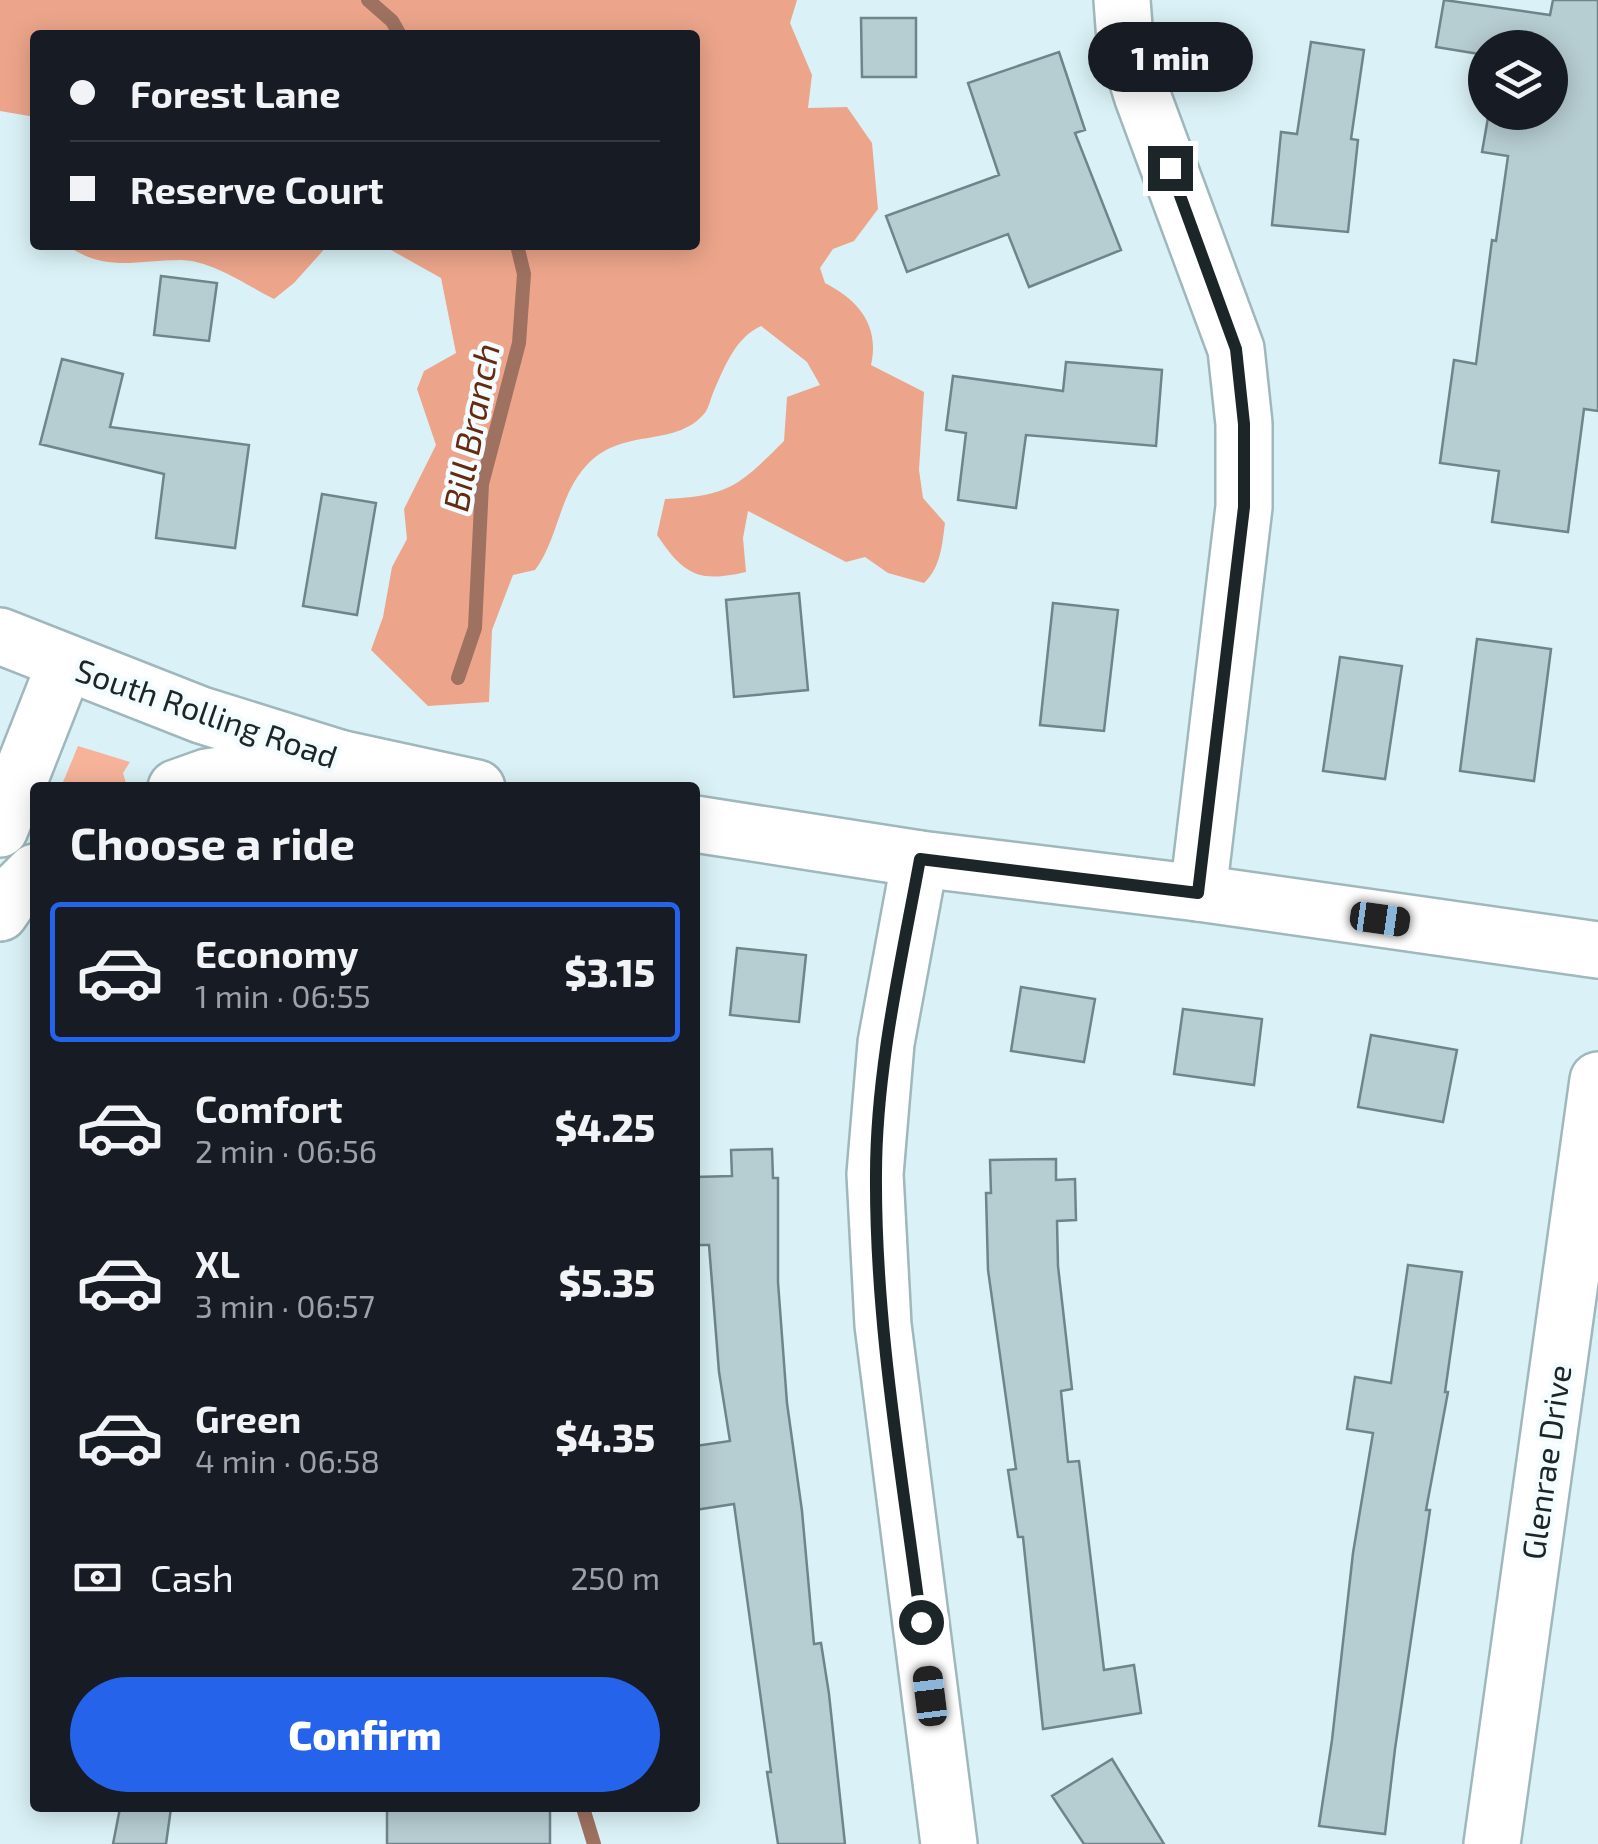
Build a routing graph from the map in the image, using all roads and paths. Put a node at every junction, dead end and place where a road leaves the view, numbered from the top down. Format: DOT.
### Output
graph roads {
  1 [pos="1122,0"];
  2 [pos="0,636"];
  3 [pos="65,664"];
  4 [pos="339,758"];
  5 [pos="193,782"];
  6 [pos="449,782"];
  7 [pos="700,825"];
  8 [pos="0,829"];
  9 [pos="920,859"];
  10 [pos="30,878"];
  11 [pos="1198,893"];
  12 [pos="0,913"];
  13 [pos="1598,950"];
  14 [pos="1598,1080"];
  15 [pos="949,1844"];
  16 [pos="1492,1844"];
  1 -- 11 [label="street"];
  2 -- 3 [label="street, South Rolling Road"];
  3 -- 4 [label="street, South Rolling Road"];
  3 -- 8 [label="street"];
  4 -- 5 [label="street"];
  4 -- 6 [label="street, South Rolling Road"];
  7 -- 9 [label="street"];
  9 -- 11 [label="street"];
  9 -- 15 [label="street"];
  10 -- 12 [label="street"];
  11 -- 13 [label="street"];
  14 -- 16 [label="street, Glenrae Drive"];
}
